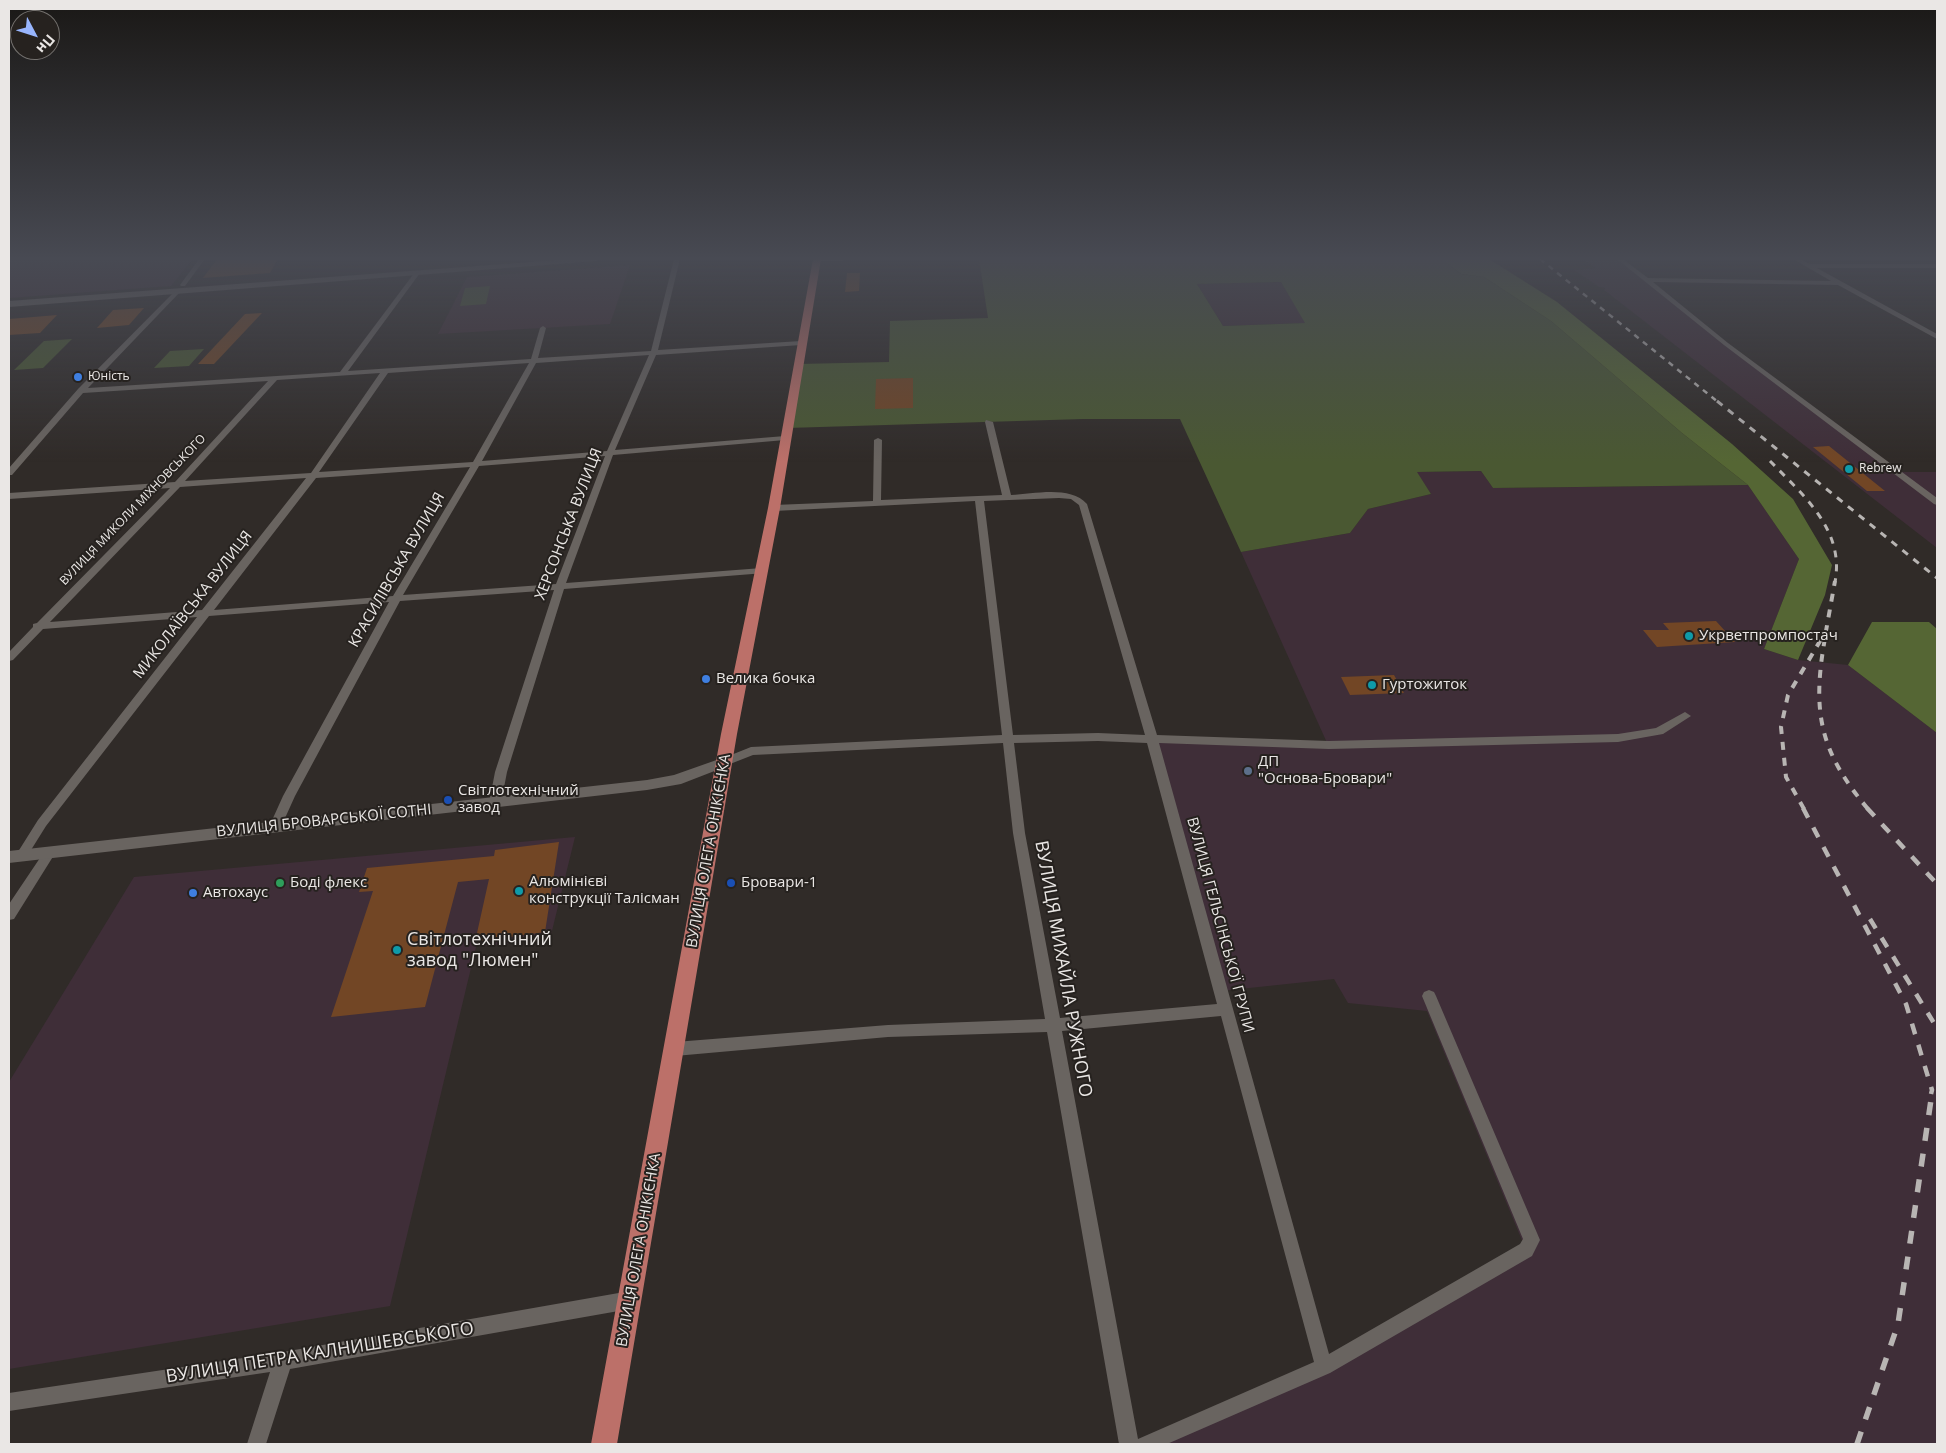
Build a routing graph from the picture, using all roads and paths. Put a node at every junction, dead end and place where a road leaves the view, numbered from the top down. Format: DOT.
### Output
graph roads {
  1 [pos="143,327"];
  2 [pos="377,327"];
  3 [pos="660,327"];
  4 [pos="804,327"];
  5 [pos="1705,327"];
  6 [pos="1917,327"];
  7 [pos="543,328"];
  8 [pos="1937,329"];
  9 [pos="1923,330"];
  10 [pos="1937,337"];
  11 [pos="801,343"];
  12 [pos="654,352"];
  13 [pos="534,360"];
  14 [pos="386,370"];
  15 [pos="343,373"];
  16 [pos="275,378"];
  17 [pos="81,391"];
  18 [pos="989,422"];
  19 [pos="785,438"];
  20 [pos="878,440"];
  21 [pos="610,453"];
  22 [pos="476,464"];
  23 [pos="9,473"];
  24 [pos="314,474"];
  25 [pos="178,484"];
  26 [pos="9,496"];
  27 [pos="1007,497"];
  28 [pos="980,498"];
  29 [pos="876,502"];
  30 [pos="1937,502"];
  31 [pos="774,508"];
  32 [pos="762,571"];
  33 [pos="560,585"];
  34 [pos="396,599"];
  35 [pos="207,613"];
  36 [pos="37,626"];
  37 [pos="9,658"];
  38 [pos="1684,716"];
  39 [pos="1009,738"];
  40 [pos="1152,740"];
  41 [pos="725,762"];
  42 [pos="495,803"];
  43 [pos="275,827"];
  44 [pos="50,852"];
  45 [pos="15,856"];
  46 [pos="9,915"];
  47 [pos="1429,996"];
  48 [pos="1226,1009"];
  49 [pos="1055,1025"];
  50 [pos="675,1049"];
  51 [pos="630,1300"];
  52 [pos="283,1361"];
  53 [pos="1324,1367"];
  54 [pos="9,1402"];
  55 [pos="257,1444"];
  56 [pos="604,1444"];
  57 [pos="1129,1444"];
  58 [pos="1145,1444"];
  1 -- 17 [label="street"];
  2 -- 15 [label="street"];
  3 -- 12 [label="street, ХЕРСОНСЬКА ВУЛИЦЯ"];
  4 -- 11 [label="main road, ВУЛИЦЯ ОЛЕГА ОНІКІЄНКА"];
  5 -- 30 [label="street"];
  6 -- 9 [label="street"];
  7 -- 13 [label="street, КРАСИЛІВСЬКА ВУЛИЦЯ"];
  8 -- 9 [label="street"];
  9 -- 10 [label="street"];
  11 -- 12 [label="street"];
  11 -- 19 [label="main road, ВУЛИЦЯ ОЛЕГА ОНІКІЄНКА"];
  12 -- 13 [label="street"];
  12 -- 21 [label="street, ХЕРСОНСЬКА ВУЛИЦЯ"];
  13 -- 14 [label="street"];
  13 -- 22 [label="street, КРАСИЛІВСЬКА ВУЛИЦЯ"];
  14 -- 15 [label="street"];
  14 -- 24 [label="street, МИКОЛАЇВСЬКА ВУЛИЦЯ"];
  15 -- 16 [label="street"];
  16 -- 17 [label="street"];
  16 -- 25 [label="street, ВУЛИЦЯ МИКОЛИ МІХНОВСЬКОГО"];
  17 -- 23 [label="street"];
  18 -- 27 [label="street"];
  19 -- 21 [label="street"];
  19 -- 31 [label="main road, ВУЛИЦЯ ОЛЕГА ОНІКІЄНКА"];
  20 -- 29 [label="street"];
  21 -- 22 [label="street"];
  21 -- 33 [label="street, ХЕРСОНСЬКА ВУЛИЦЯ"];
  22 -- 24 [label="street"];
  22 -- 34 [label="street, КРАСИЛІВСЬКА ВУЛИЦЯ"];
  24 -- 25 [label="street"];
  24 -- 35 [label="street, МИКОЛАЇВСЬКА ВУЛИЦЯ"];
  25 -- 26 [label="street"];
  25 -- 36 [label="street, ВУЛИЦЯ МИКОЛИ МІХНОВСЬКОГО"];
  27 -- 28 [label="street"];
  27 -- 40 [label="street, ВУЛИЦЯ ГЕЛЬСІНСЬКОЇ ГРУПИ"];
  28 -- 29 [label="street"];
  28 -- 39 [label="street, ВУЛИЦЯ МИХАЙЛА РУЖНОГО"];
  29 -- 31 [label="street"];
  31 -- 32 [label="main road, ВУЛИЦЯ ОЛЕГА ОНІКІЄНКА"];
  32 -- 33 [label="street"];
  32 -- 41 [label="main road, ВУЛИЦЯ ОЛЕГА ОНІКІЄНКА"];
  33 -- 34 [label="street"];
  33 -- 42 [label="street, ХЕРСОНСЬКА ВУЛИЦЯ"];
  34 -- 35 [label="street"];
  34 -- 43 [label="street, КРАСИЛІВСЬКА ВУЛИЦЯ"];
  35 -- 36 [label="street"];
  35 -- 45 [label="street, МИКОЛАЇВСЬКА ВУЛИЦЯ"];
  36 -- 37 [label="street, ВУЛИЦЯ МИКОЛИ МІХНОВСЬКОГО"];
  38 -- 40 [label="street"];
  39 -- 40 [label="street"];
  39 -- 41 [label="street"];
  39 -- 49 [label="street, ВУЛИЦЯ МИХАЙЛА РУЖНОГО"];
  40 -- 48 [label="street, ВУЛИЦЯ ГЕЛЬСІНСЬКОЇ ГРУПИ"];
  41 -- 42 [label="street, ВУЛИЦЯ БРОВАРСЬКОЇ СОТНІ"];
  41 -- 50 [label="main road, ВУЛИЦЯ ОЛЕГА ОНІКІЄНКА"];
  42 -- 43 [label="street, ВУЛИЦЯ БРОВАРСЬКОЇ СОТНІ"];
  43 -- 44 [label="street, ВУЛИЦЯ БРОВАРСЬКОЇ СОТНІ"];
  44 -- 45 [label="street, ВУЛИЦЯ БРОВАРСЬКОЇ СОТНІ"];
  44 -- 46 [label="street"];
  47 -- 53 [label="street"];
  48 -- 49 [label="street"];
  48 -- 53 [label="street, ВУЛИЦЯ ГЕЛЬСІНСЬКОЇ ГРУПИ"];
  49 -- 50 [label="street"];
  49 -- 57 [label="street, ВУЛИЦЯ МИХАЙЛА РУЖНОГО"];
  50 -- 51 [label="main road, ВУЛИЦЯ ОЛЕГА ОНІКІЄНКА"];
  51 -- 52 [label="street, ВУЛИЦЯ ПЕТРА КАЛНИШЕВСЬКОГО"];
  51 -- 56 [label="main road, ВУЛИЦЯ ОЛЕГА ОНІКІЄНКА"];
  52 -- 54 [label="street, ВУЛИЦЯ ПЕТРА КАЛНИШЕВСЬКОГО"];
  52 -- 55 [label="street"];
  53 -- 58 [label="street"];
}
